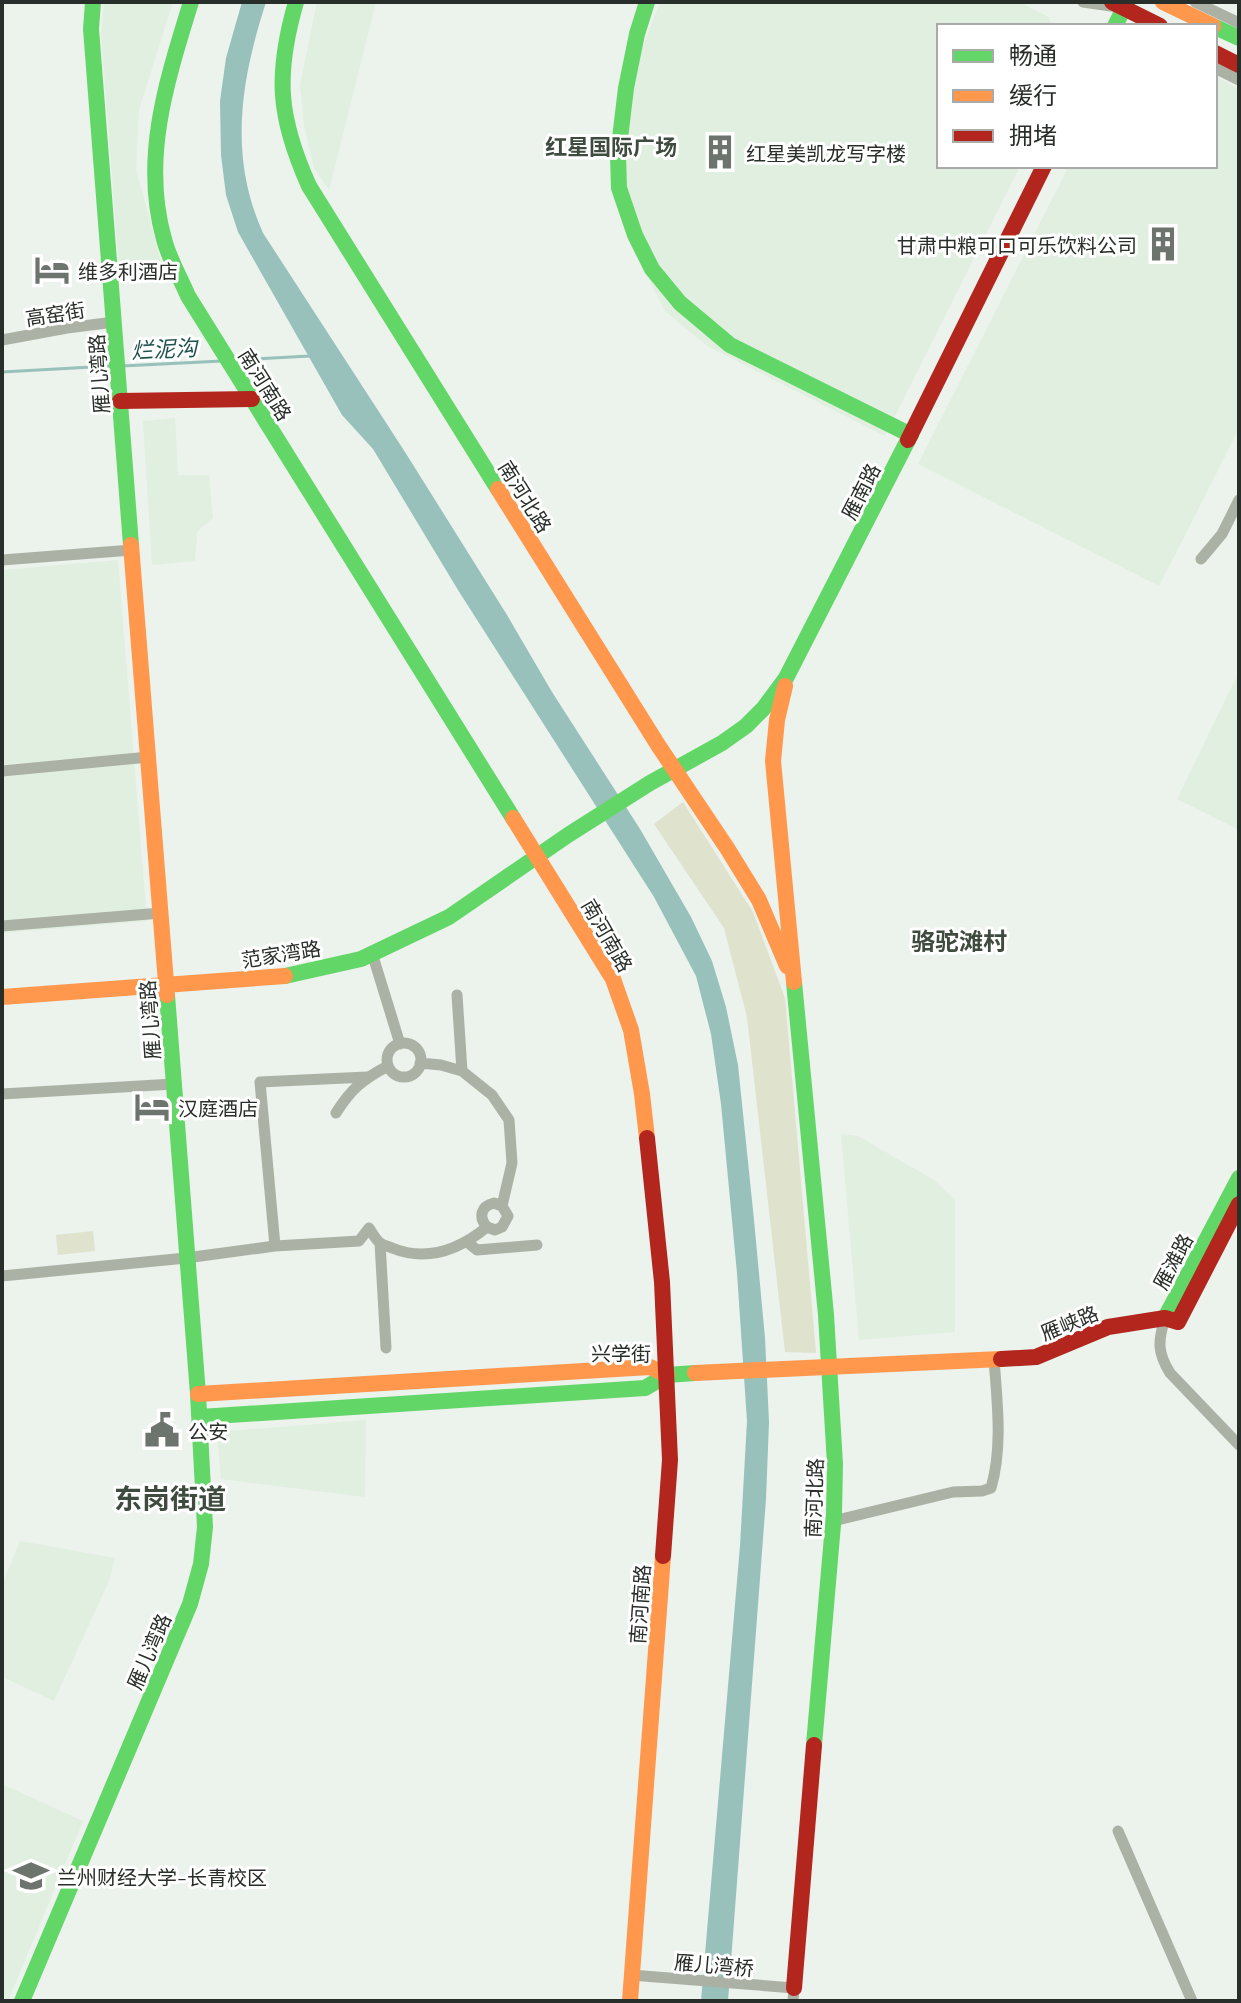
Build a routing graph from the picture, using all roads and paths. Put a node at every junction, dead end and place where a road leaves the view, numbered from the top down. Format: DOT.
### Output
graph roads {
  1 [pos="93,2"];
  2 [pos="191,2"];
  3 [pos="296,2"];
  4 [pos="647,2"];
  5 [pos="1083,2"];
  6 [pos="1163,2"];
  7 [pos="1195,2"];
  8 [pos="1121,4"];
  9 [pos="1239,23"];
  10 [pos="1116,24"];
  11 [pos="1144,24"];
  12 [pos="1156,24"];
  13 [pos="1210,24"];
  14 [pos="1217,27"];
  15 [pos="1239,38"];
  16 [pos="1217,54"];
  17 [pos="1239,65"];
  18 [pos="1217,69"];
  19 [pos="1239,80"];
  20 [pos="1043,168"];
  21 [pos="114,322"];
  22 [pos="2,340"];
  23 [pos="120,396"];
  24 [pos="250,396"];
  25 [pos="911,435"];
  26 [pos="1239,500"];
  27 [pos="132,550"];
  28 [pos="1201,559"];
  29 [pos="2,560"];
  30 [pos="791,669"];
  31 [pos="149,757"];
  32 [pos="675,769"];
  33 [pos="2,771"];
  34 [pos="568,835"];
  35 [pos="537,856"];
  36 [pos="161,913"];
  37 [pos="2,926"];
  38 [pos="372,953"];
  39 [pos="167,985"];
  40 [pos="457,995"];
  41 [pos="795,996"];
  42 [pos="2,997"];
  43 [pos="400,1044"];
  44 [pos="420,1063"];
  45 [pos="388,1066"];
  46 [pos="462,1071"];
  47 [pos="367,1077"];
  48 [pos="174,1084"];
  49 [pos="2,1094"];
  50 [pos="336,1113"];
  51 [pos="1239,1178"];
  52 [pos="1239,1204"];
  53 [pos="502,1206"];
  54 [pos="487,1227"];
  55 [pos="467,1242"];
  56 [pos="380,1243"];
  57 [pos="537,1245"];
  58 [pos="275,1246"];
  59 [pos="186,1258"];
  60 [pos="2,1276"];
  61 [pos="1165,1318"];
  62 [pos="386,1348"];
  63 [pos="994,1359"];
  64 [pos="829,1365"];
  65 [pos="667,1375"];
  66 [pos="198,1394"];
  67 [pos="200,1417"];
  68 [pos="1239,1445"];
  69 [pos="833,1521"];
  70 [pos="1118,1831"];
  71 [pos="631,1975"];
  72 [pos="794,1995"];
  73 [pos="22,2001"];
  74 [pos="630,2001"];
  75 [pos="1192,2001"];
  1 -- 21 [label="street, 雁儿湾路"];
  2 -- 24 [label="street, 南河南路"];
  3 -- 32 [label="street, 南河北路"];
  4 -- 25 [label="street"];
  5 -- 8 [label="street"];
  6 -- 13 [label="street"];
  7 -- 9 [label="street"];
  8 -- 10 [label="street"];
  8 -- 11 [label="street"];
  8 -- 12 [label="street"];
  14 -- 15 [label="street"];
  16 -- 17 [label="street"];
  18 -- 19 [label="street"];
  20 -- 25 [label="street, 雁南路"];
  21 -- 22 [label="street, 高窑街"];
  21 -- 23 [label="street, 雁儿湾路"];
  23 -- 24 [label="street"];
  23 -- 27 [label="street, 雁儿湾路"];
  24 -- 35 [label="street, 南河南路"];
  25 -- 30 [label="street, 雁南路"];
  26 -- 28 [label="street"];
  27 -- 29 [label="street"];
  27 -- 31 [label="street, 雁儿湾路"];
  30 -- 32 [label="street, 雁南路"];
  30 -- 41 [label="street, 南河北路"];
  31 -- 33 [label="street"];
  31 -- 36 [label="street, 雁儿湾路"];
  32 -- 34 [label="street, 雁南路"];
  32 -- 41 [label="street, 南河北路"];
  34 -- 35 [label="street, 范家湾路"];
  35 -- 38 [label="street, 范家湾路"];
  35 -- 65 [label="street, 南河南路"];
  36 -- 37 [label="street"];
  36 -- 39 [label="street, 雁儿湾路"];
  38 -- 39 [label="street, 范家湾路"];
  38 -- 43 [label="street"];
  39 -- 42 [label="street, 范家湾路"];
  39 -- 48 [label="street, 雁儿湾路"];
  40 -- 46 [label="street"];
  41 -- 64 [label="street, 南河北路"];
  43 -- 44 [label="street"];
  43 -- 45 [label="street"];
  44 -- 45 [label="street"];
  44 -- 46 [label="street"];
  45 -- 47 [label="street"];
  46 -- 53 [label="street"];
  47 -- 50 [label="street"];
  47 -- 58 [label="street"];
  48 -- 49 [label="street"];
  48 -- 59 [label="street, 雁儿湾路"];
  51 -- 61 [label="street, 雁滩路"];
  52 -- 61 [label="street, 雁滩路"];
  53 -- 54 [label="street"];
  53 -- 54 [label="street"];
  54 -- 55 [label="street"];
  55 -- 56 [label="street"];
  55 -- 57 [label="street"];
  56 -- 58 [label="street"];
  56 -- 62 [label="street"];
  58 -- 59 [label="street"];
  59 -- 60 [label="street"];
  59 -- 66 [label="street, 雁儿湾路"];
  61 -- 63 [label="street, 雁峡路"];
  61 -- 68 [label="street"];
  63 -- 64 [label="street, 雁峡路"];
  63 -- 69 [label="street"];
  64 -- 65 [label="street, 雁峡路"];
  64 -- 69 [label="street, 南河北路"];
  65 -- 66 [label="street, 兴学街"];
  65 -- 67 [label="street, 兴学街"];
  65 -- 71 [label="street, 南河南路"];
  66 -- 67 [label="street, 雁儿湾路"];
  67 -- 73 [label="street, 雁儿湾路"];
  69 -- 72 [label="street, 南河北路"];
  70 -- 75 [label="street"];
  71 -- 72 [label="street, 雁儿湾桥"];
  71 -- 74 [label="street, 南河南路"];
}
